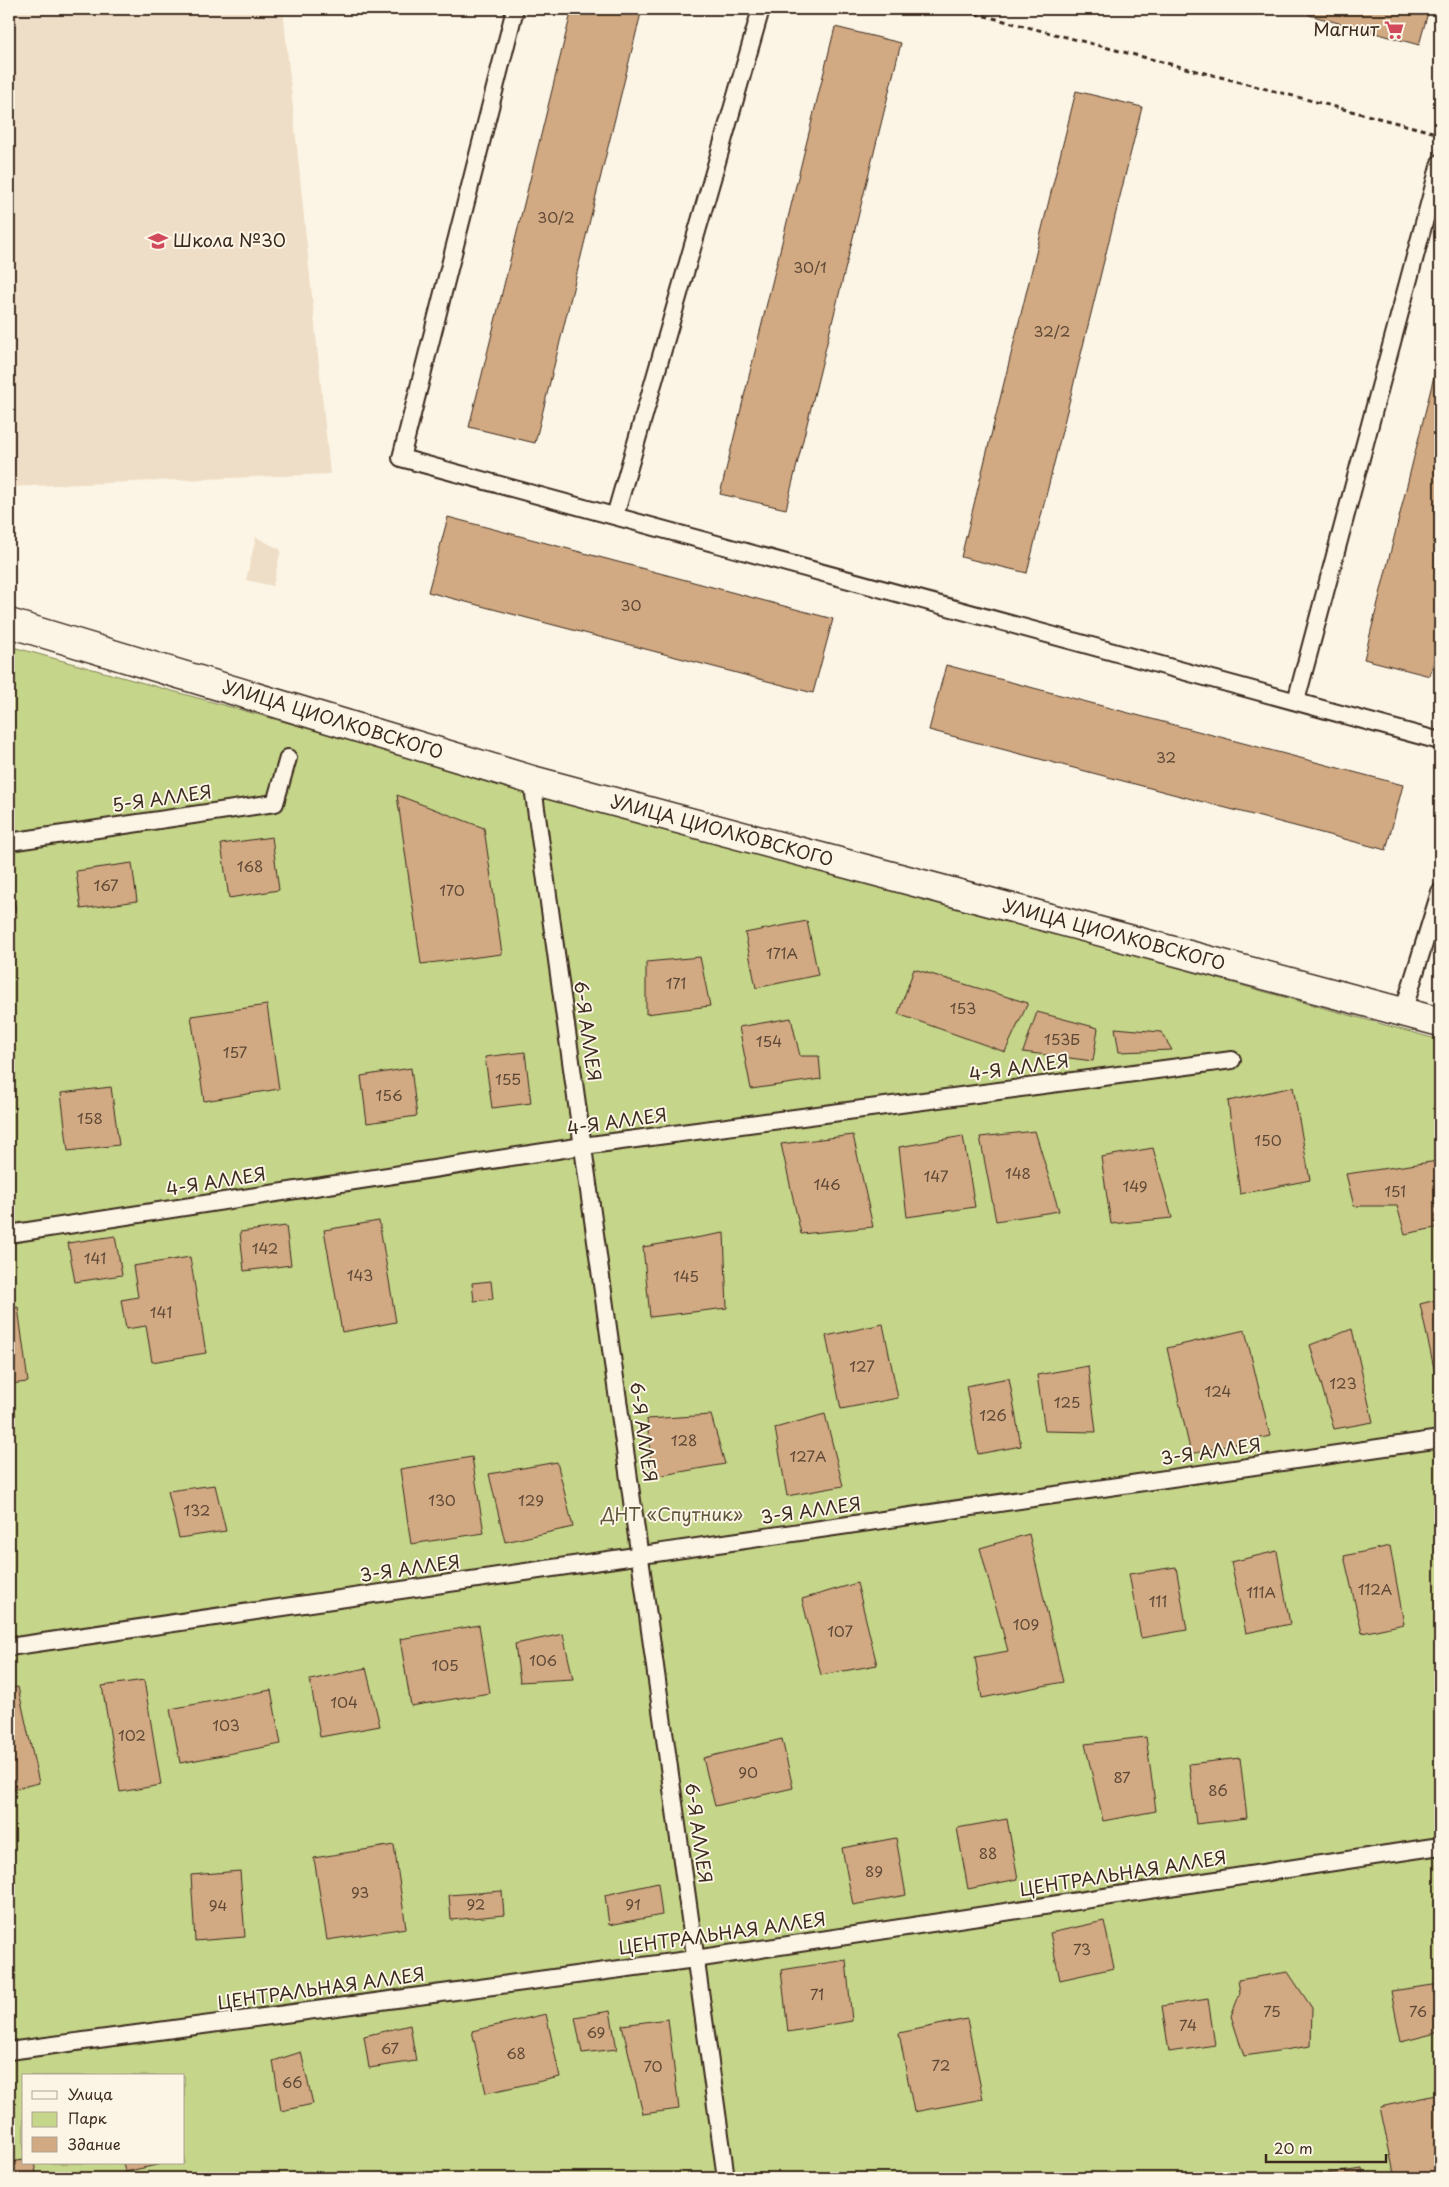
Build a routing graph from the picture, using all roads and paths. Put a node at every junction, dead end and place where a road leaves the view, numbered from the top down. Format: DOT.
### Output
graph roads {
  1 [pos="515,9"];
  2 [pos="761,9"];
  3 [pos="958,9"];
  4 [pos="1440,134"];
  5 [pos="1440,163"];
  6 [pos="615,516"];
  7 [pos="9,623"];
  8 [pos="1296,702"];
  9 [pos="1440,741"];
  10 [pos="288,758"];
  11 [pos="532,780"];
  12 [pos="9,842"];
  13 [pos="1440,892"];
  14 [pos="1403,1012"];
  15 [pos="1440,1022"];
  16 [pos="1232,1060"];
  17 [pos="583,1146"];
  18 [pos="9,1234"];
  19 [pos="1440,1439"];
  20 [pos="640,1556"];
  21 [pos="9,1647"];
  22 [pos="1440,1846"];
  23 [pos="695,1958"];
  24 [pos="9,2051"];
  25 [pos="726,2178"];
  1 -- 6 [label="lane"];
  2 -- 6 [label="lane"];
  3 -- 4 [label="path"];
  5 -- 8 [label="lane"];
  6 -- 8 [label="lane"];
  7 -- 11 [label="street, УЛИЦА ЦИОЛКОВСКОГО"];
  8 -- 9 [label="lane"];
  10 -- 12 [label="lane, 5-Я АЛЛЕЯ"];
  11 -- 14 [label="street, УЛИЦА ЦИОЛКОВСКОГО"];
  11 -- 17 [label="lane, 6-Я АЛЛЕЯ"];
  13 -- 14 [label="lane"];
  14 -- 15 [label="street, УЛИЦА ЦИОЛКОВСКОГО"];
  16 -- 17 [label="lane, 4-Я АЛЛЕЯ"];
  17 -- 18 [label="lane, 4-Я АЛЛЕЯ"];
  17 -- 20 [label="lane, 6-Я АЛЛЕЯ"];
  19 -- 20 [label="lane, 3-Я АЛЛЕЯ"];
  20 -- 21 [label="lane, 3-Я АЛЛЕЯ"];
  20 -- 23 [label="lane, 6-Я АЛЛЕЯ"];
  22 -- 23 [label="lane, ЦЕНТРАЛЬНАЯ АЛЛЕЯ"];
  23 -- 24 [label="lane, ЦЕНТРАЛЬНАЯ АЛЛЕЯ"];
  23 -- 25 [label="lane, 6-Я АЛЛЕЯ"];
}
